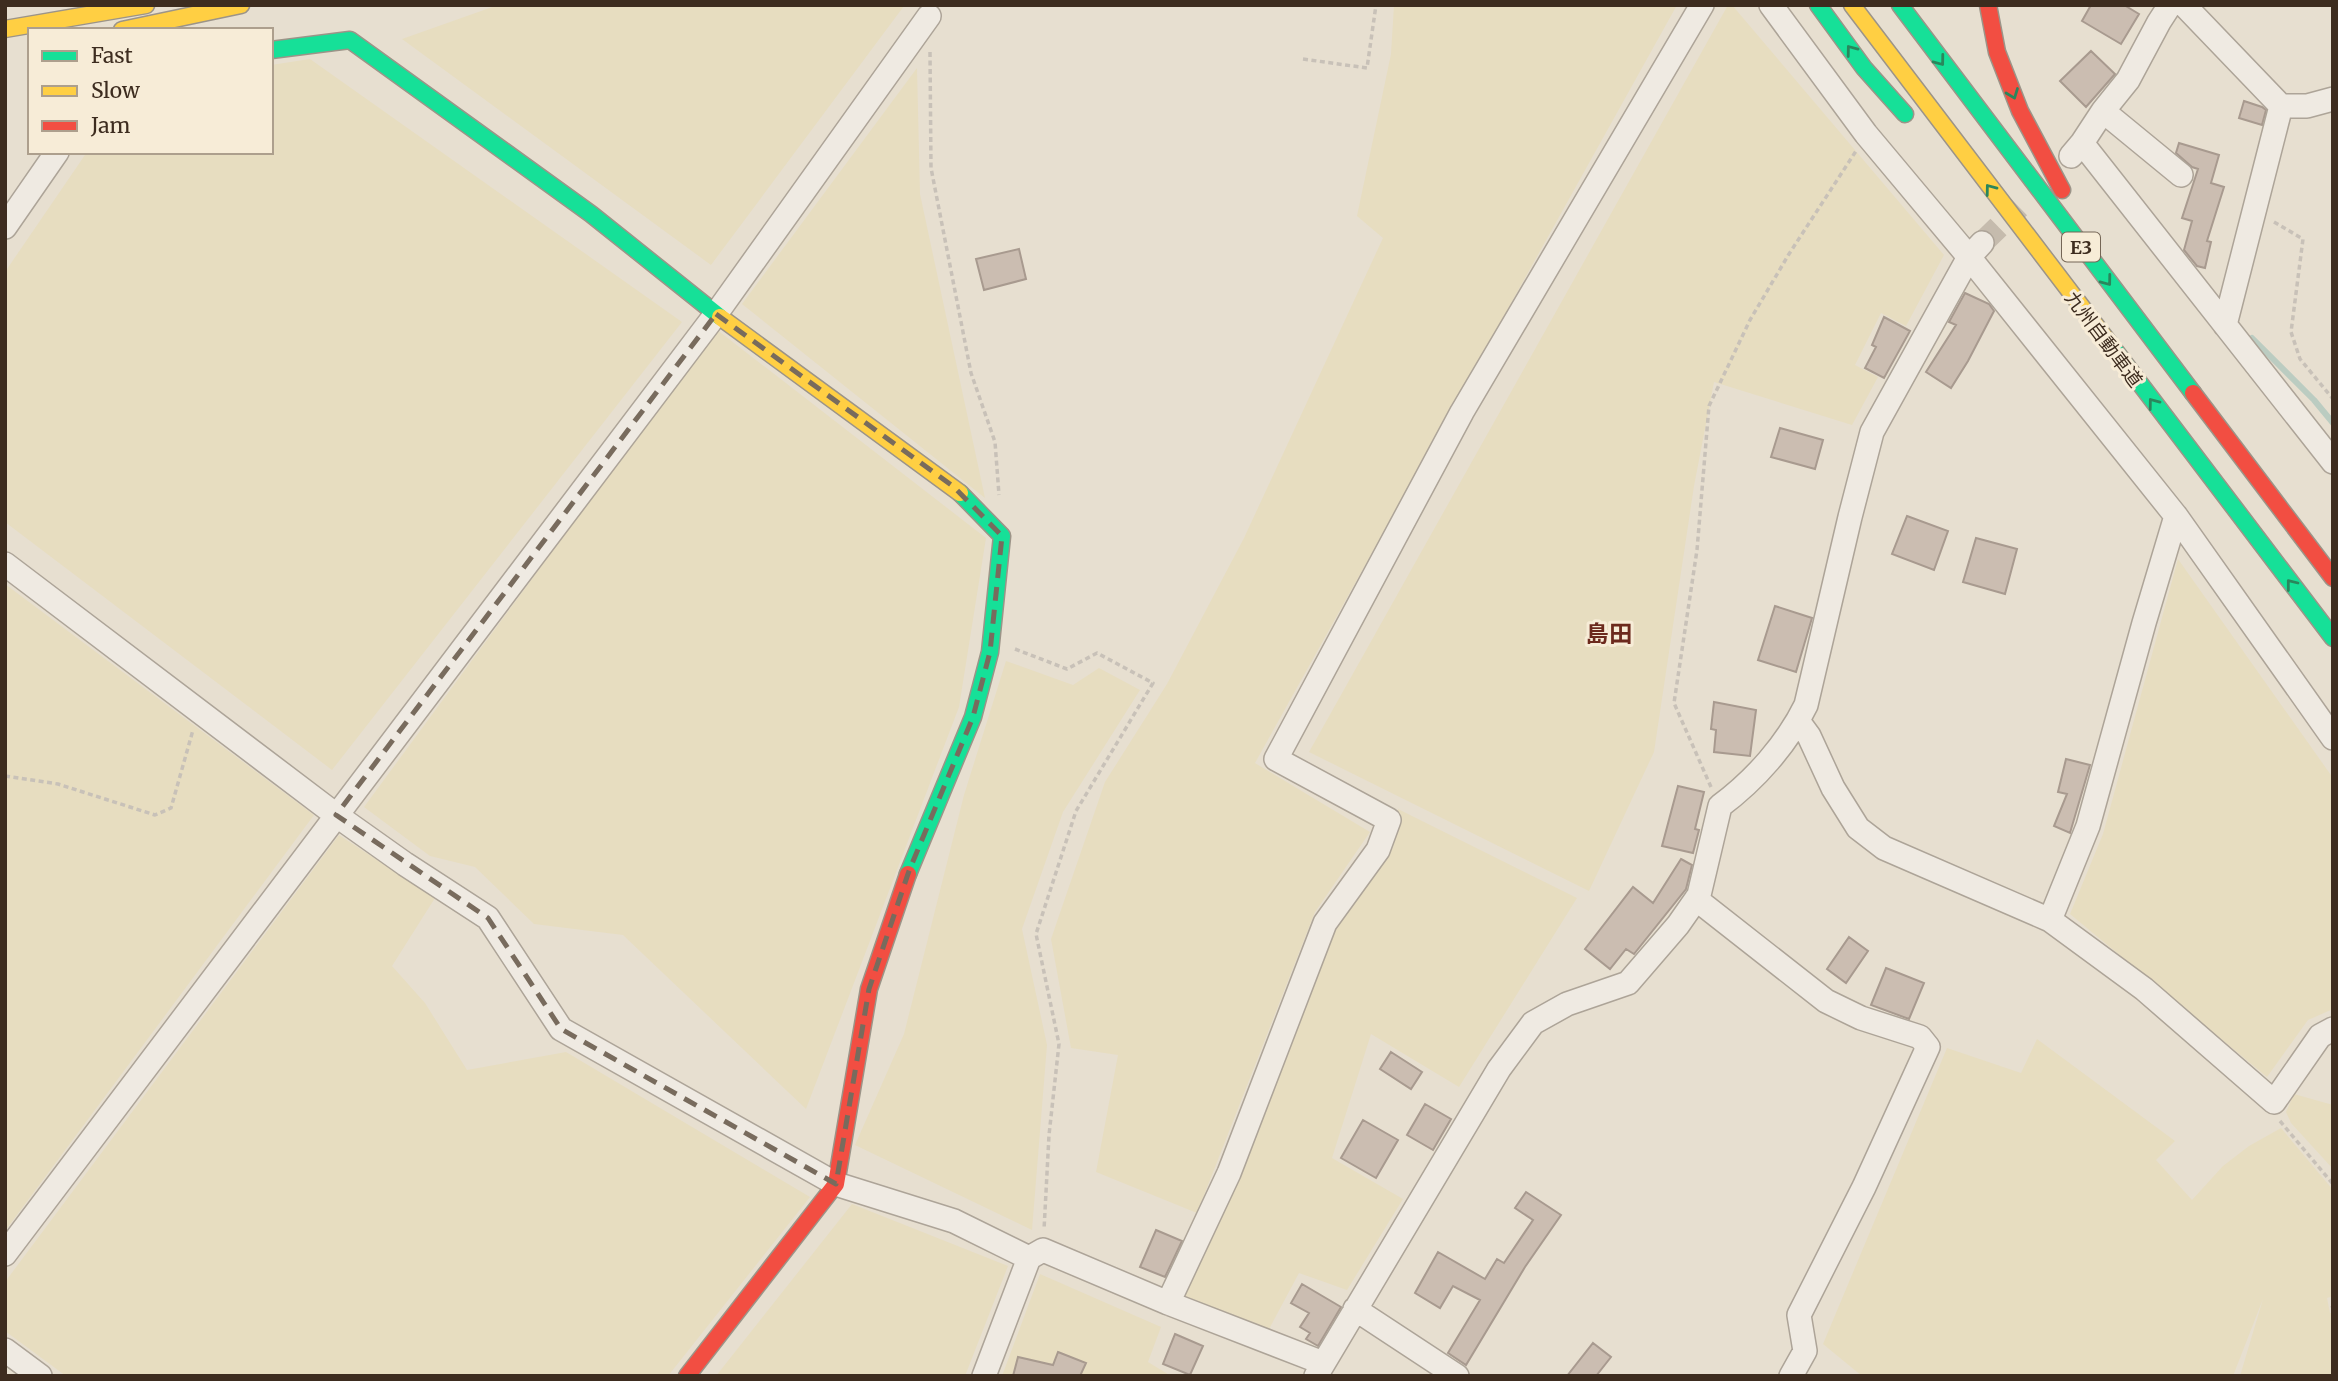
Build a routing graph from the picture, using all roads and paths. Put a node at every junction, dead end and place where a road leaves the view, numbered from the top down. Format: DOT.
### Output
graph roads {
  1 [pos="146,5"];
  2 [pos="241,5"];
  3 [pos="1376,5"];
  4 [pos="1702,5"];
  5 [pos="1771,5"];
  6 [pos="1818,5"];
  7 [pos="1852,5"];
  8 [pos="1900,5"];
  9 [pos="1987,5"];
  10 [pos="2170,5"];
  11 [pos="2184,5"];
  12 [pos="929,16"];
  13 [pos="133,28"];
  14 [pos="5,29"];
  15 [pos="273,50"];
  16 [pos="1303,60"];
  17 [pos="2333,99"];
  18 [pos="2281,106"];
  19 [pos="2103,111"];
  20 [pos="1920,131"];
  21 [pos="1866,134"];
  22 [pos="56,154"];
  23 [pos="2181,175"];
  24 [pos="1976,194"];
  25 [pos="2070,201"];
  26 [pos="2270,219"];
  27 [pos="5,227"];
  28 [pos="2092,232"];
  29 [pos="1976,250"];
  30 [pos="716,314"];
  31 [pos="2225,325"];
  32 [pos="2106,340"];
  33 [pos="2333,399"];
  34 [pos="2333,462"];
  35 [pos="2264,487"];
  36 [pos="999,496"];
  37 [pos="2176,516"];
  38 [pos="5,564"];
  39 [pos="2333,578"];
  40 [pos="2333,638"];
  41 [pos="990,639"];
  42 [pos="198,711"];
  43 [pos="1798,721"];
  44 [pos="2333,738"];
  45 [pos="5,776"];
  46 [pos="1720,806"];
  47 [pos="336,815"];
  48 [pos="1696,900"];
  49 [pos="2050,920"];
  50 [pos="2333,1029"];
  51 [pos="2274,1102"];
  52 [pos="836,1184"];
  53 [pos="2333,1184"];
  54 [pos="5,1254"];
  55 [pos="1036,1254"];
  56 [pos="1168,1303"];
  57 [pos="1355,1308"];
  58 [pos="5,1350"];
  59 [pos="1320,1369"];
  60 [pos="40,1376"];
  61 [pos="687,1376"];
  62 [pos="984,1376"];
  63 [pos="1457,1376"];
  64 [pos="1791,1376"];
  1 -- 14 [label="main road"];
  2 -- 13 [label="main road"];
  3 -- 16 [label="path"];
  4 -- 56 [label="street"];
  5 -- 21 [label="street"];
  20 -- 6 [label="main road, one-way"];
  32 -- 7 [label="main road, 九州自動車道 / E3, one-way"];
  8 -- 35 [label="main road, 九州自動車道 / E3, one-way"];
  9 -- 25 [label="main road, one-way"];
  10 -- 19 [label="street"];
  11 -- 18 [label="street"];
  12 -- 30 [label="street"];
  12 -- 36 [label="path"];
  15 -- 30 [label="main road"];
  17 -- 18 [label="street"];
  18 -- 31 [label="street"];
  19 -- 23 [label="street"];
  19 -- 31 [label="street"];
  21 -- 29 [label="street"];
  21 -- 46 [label="path"];
  22 -- 27 [label="street"];
  24 -- 32 [label="main road"];
  26 -- 33 [label="path"];
  28 -- 35 [label="main road"];
  29 -- 37 [label="street"];
  29 -- 43 [label="street"];
  30 -- 41 [label="main road"];
  30 -- 47 [label="street"];
  31 -- 34 [label="street"];
  40 -- 32 [label="main road, 九州自動車道 / E3, one-way"];
  35 -- 39 [label="main road, 九州自動車道 / E3"];
  37 -- 44 [label="street"];
  37 -- 49 [label="street"];
  38 -- 42 [label="street"];
  41 -- 52 [label="main road"];
  41 -- 55 [label="path"];
  42 -- 45 [label="path"];
  42 -- 47 [label="street"];
  43 -- 46 [label="street"];
  43 -- 49 [label="street"];
  46 -- 48 [label="street"];
  47 -- 52 [label="street"];
  47 -- 54 [label="street"];
  48 -- 57 [label="street"];
  48 -- 64 [label="street"];
  49 -- 51 [label="street"];
  50 -- 51 [label="street"];
  51 -- 53 [label="path"];
  52 -- 55 [label="street"];
  52 -- 61 [label="main road"];
  55 -- 56 [label="street"];
  55 -- 62 [label="street"];
  56 -- 59 [label="street"];
  57 -- 59 [label="street"];
  57 -- 63 [label="street"];
  58 -- 60 [label="street"];
}
